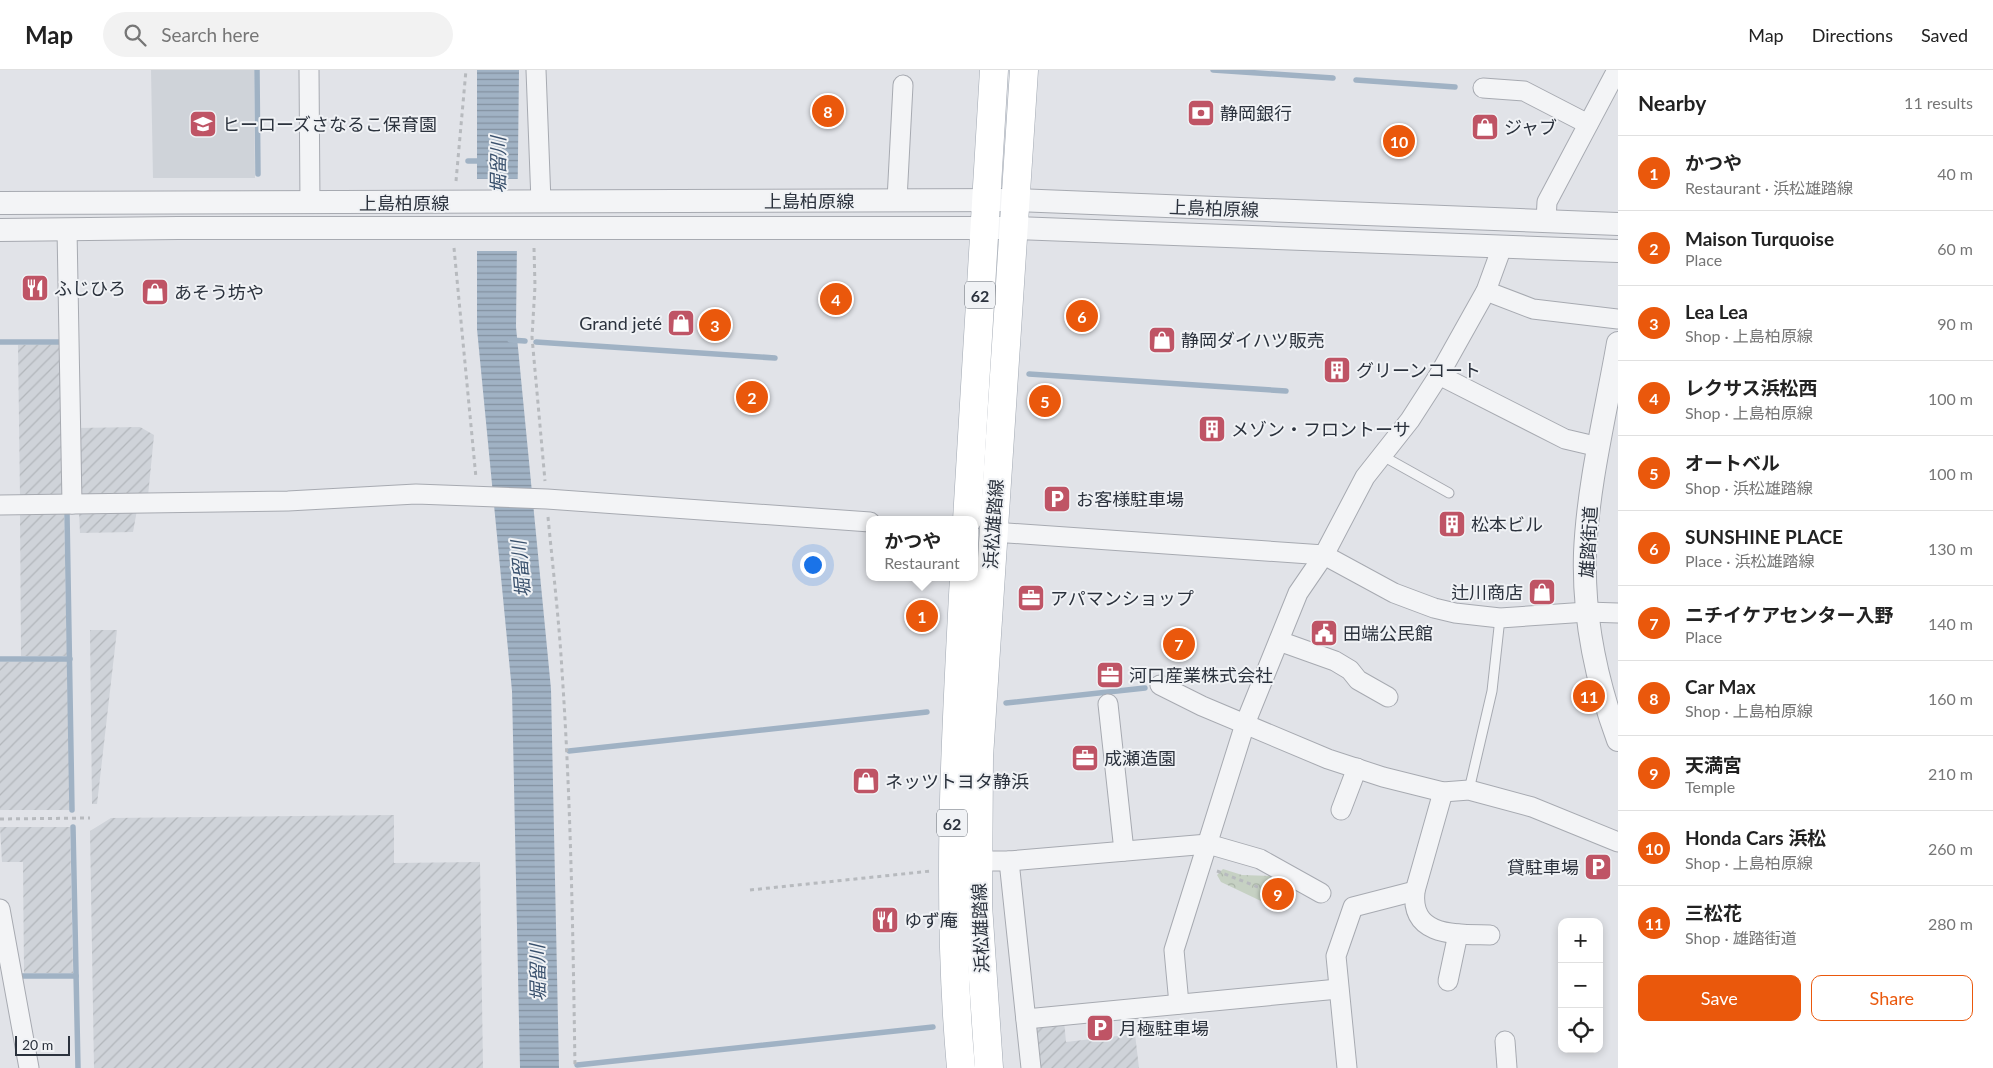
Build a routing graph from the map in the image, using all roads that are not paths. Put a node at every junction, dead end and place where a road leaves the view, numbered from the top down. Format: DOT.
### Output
graph roads {
  1 [pos="309,70"];
  2 [pos="536,70"];
  3 [pos="994,70"];
  4 [pos="1024,70"];
  5 [pos="1617,70"];
  6 [pos="902,85"];
  7 [pos="1483,88"];
  8 [pos="1588,124"];
  9 [pos="897,200"];
  10 [pos="986,200"];
  11 [pos="1016,200"];
  12 [pos="535,202"];
  13 [pos="0,203"];
  14 [pos="310,203"];
  15 [pos="1546,222"];
  16 [pos="1618,224"];
  17 [pos="984,228"];
  18 [pos="1014,228"];
  19 [pos="67,229"];
  20 [pos="0,230"];
  21 [pos="1502,247"];
  22 [pos="1618,250"];
  23 [pos="1486,291"];
  24 [pos="1618,319"];
  25 [pos="1618,343"];
  26 [pos="1439,375"];
  27 [pos="1612,411"];
  28 [pos="1599,448"];
  29 [pos="1381,455"];
  30 [pos="1449,493"];
  31 [pos="72,504"];
  32 [pos="0,505"];
  33 [pos="968,516"];
  34 [pos="866,522"];
  35 [pos="993,532"];
  36 [pos="1324,555"];
  37 [pos="964,581"];
  38 [pos="1587,612"];
  39 [pos="1618,613"];
  40 [pos="1500,618"];
  41 [pos="1279,641"];
  42 [pos="1160,685"];
  43 [pos="1388,696"];
  44 [pos="1108,704"];
  45 [pos="1245,724"];
  46 [pos="1618,740"];
  47 [pos="1357,768"];
  48 [pos="1469,790"];
  49 [pos="1443,792"];
  50 [pos="1342,810"];
  51 [pos="1618,842"];
  52 [pos="1208,844"];
  53 [pos="1124,852"];
  54 [pos="978,861"];
  55 [pos="1009,861"];
  56 [pos="1415,891"];
  57 [pos="1321,893"];
  58 [pos="0,909"];
  59 [pos="1458,934"];
  60 [pos="1490,935"];
  61 [pos="1448,981"];
  62 [pos="1338,989"];
  63 [pos="1179,1004"];
  64 [pos="1026,1019"];
  65 [pos="1505,1041"];
  66 [pos="29,1068"];
  67 [pos="961,1068"];
  68 [pos="989,1068"];
  69 [pos="1031,1068"];
  70 [pos="1346,1068"];
  71 [pos="1507,1068"];
  1 -- 14 [label="street"];
  2 -- 12 [label="street"];
  3 -- 10 [label="main road, 浜松雄踏線 / 62"];
  4 -- 11 [label="main road, 浜松雄踏線 / 62"];
  5 -- 8 [label="street"];
  6 -- 9 [label="street"];
  7 -- 8 [label="street"];
  8 -- 15 [label="street"];
  9 -- 10 [label="street, 上島柏原線"];
  9 -- 12 [label="street, 上島柏原線"];
  10 -- 11 [label="street, 上島柏原線"];
  10 -- 17 [label="main road, 浜松雄踏線 / 62"];
  11 -- 15 [label="street, 上島柏原線"];
  11 -- 18 [label="main road, 浜松雄踏線 / 62"];
  12 -- 14 [label="street, 上島柏原線"];
  13 -- 14 [label="street, 上島柏原線"];
  15 -- 16 [label="street, 上島柏原線"];
  17 -- 18 [label="street, 上島柏原線"];
  17 -- 19 [label="street, 上島柏原線"];
  17 -- 33 [label="main road, 浜松雄踏線 / 62"];
  18 -- 21 [label="street, 上島柏原線"];
  18 -- 35 [label="main road, 浜松雄踏線 / 62"];
  19 -- 20 [label="street, 上島柏原線"];
  19 -- 31 [label="street"];
  21 -- 22 [label="street, 上島柏原線"];
  21 -- 23 [label="street"];
  23 -- 24 [label="street"];
  23 -- 26 [label="street"];
  25 -- 27 [label="street, 雄踏街道"];
  26 -- 28 [label="street"];
  26 -- 29 [label="street"];
  27 -- 28 [label="street, 雄踏街道"];
  28 -- 38 [label="street, 雄踏街道"];
  29 -- 30 [label="lane"];
  29 -- 36 [label="street"];
  31 -- 32 [label="street"];
  31 -- 34 [label="street"];
  35 -- 36 [label="street"];
  35 -- 54 [label="main road, 浜松雄踏線 / 62"];
  36 -- 40 [label="street"];
  36 -- 41 [label="street"];
  37 -- 67 [label="main road, 浜松雄踏線 / 62"];
  38 -- 39 [label="street"];
  38 -- 40 [label="street"];
  38 -- 46 [label="street, 雄踏街道"];
  40 -- 48 [label="lane"];
  41 -- 43 [label="street"];
  41 -- 45 [label="street"];
  42 -- 45 [label="street"];
  44 -- 53 [label="street"];
  45 -- 47 [label="street"];
  45 -- 52 [label="street"];
  47 -- 49 [label="street"];
  47 -- 50 [label="street"];
  48 -- 49 [label="street"];
  48 -- 51 [label="street"];
  49 -- 56 [label="street"];
  52 -- 53 [label="street"];
  52 -- 57 [label="street"];
  52 -- 63 [label="street"];
  53 -- 55 [label="street"];
  54 -- 55 [label="street"];
  54 -- 68 [label="main road, 浜松雄踏線 / 62"];
  55 -- 64 [label="street"];
  56 -- 59 [label="street"];
  56 -- 62 [label="street"];
  58 -- 66 [label="street"];
  59 -- 60 [label="street"];
  59 -- 61 [label="street"];
  62 -- 63 [label="street"];
  62 -- 70 [label="street"];
  63 -- 64 [label="street"];
  64 -- 69 [label="street"];
  65 -- 71 [label="street"];
}
